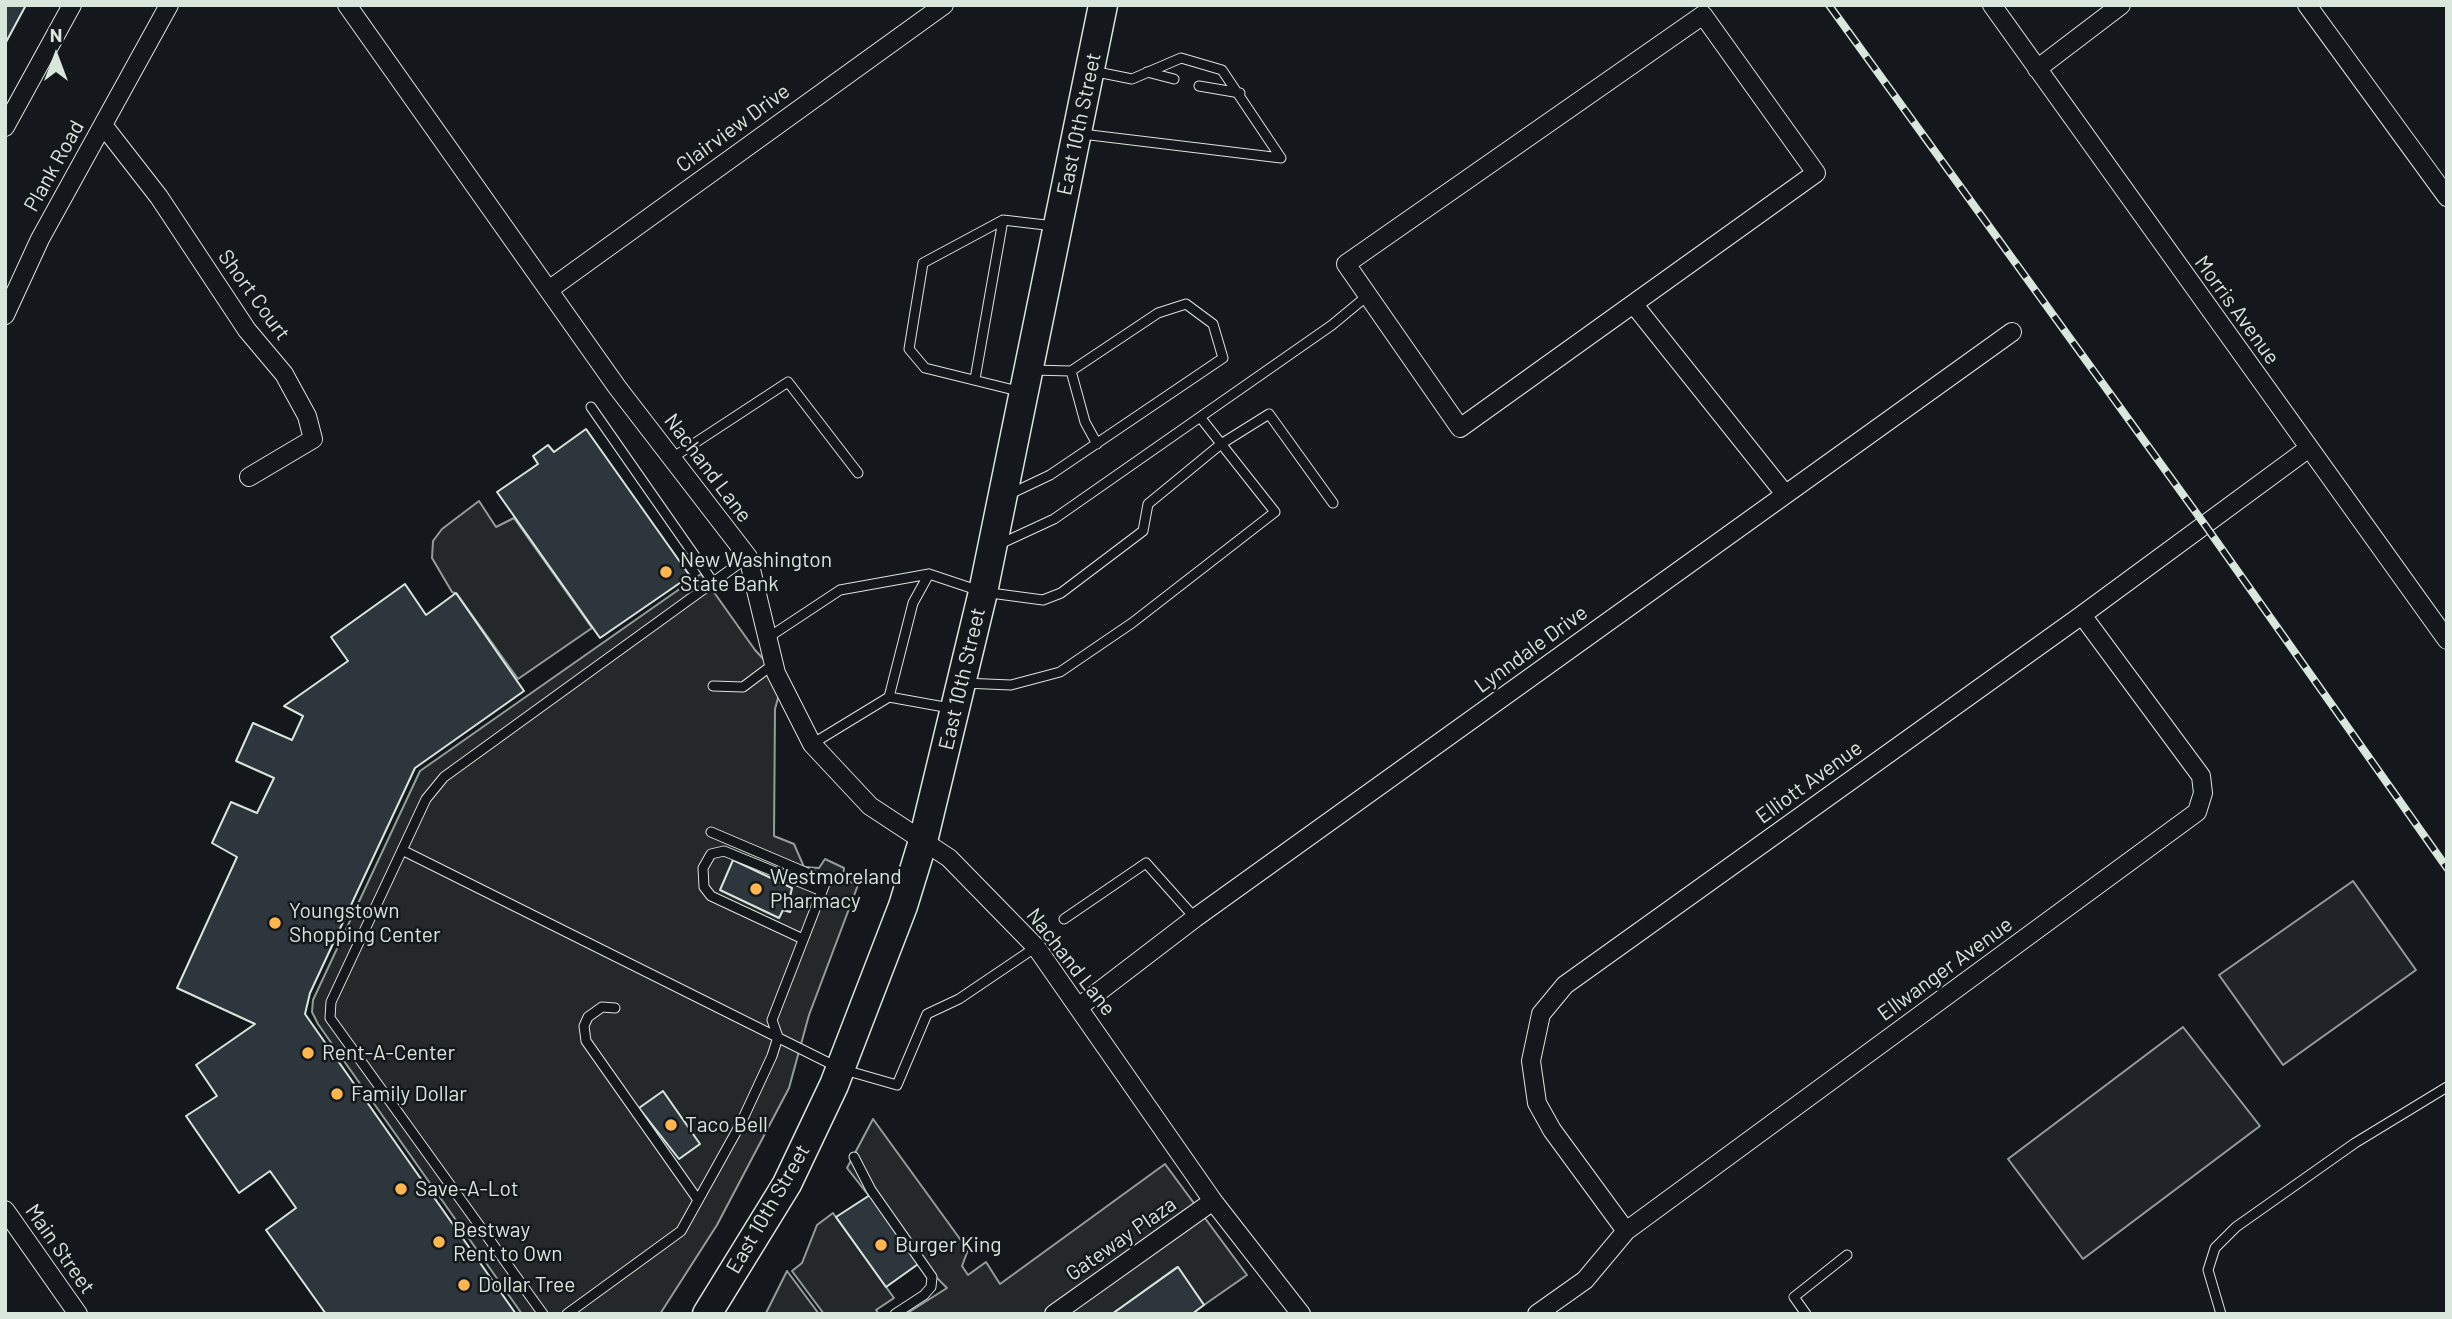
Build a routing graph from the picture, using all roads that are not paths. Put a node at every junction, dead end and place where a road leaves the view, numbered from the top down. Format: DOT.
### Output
graph roads {
  1 [pos="72,5"];
  2 [pos="169,5"];
  3 [pos="347,5"];
  4 [pos="944,5"];
  5 [pos="1103,5"];
  6 [pos="1992,5"];
  7 [pos="2121,5"];
  8 [pos="2307,5"];
  9 [pos="2037,69"];
  10 [pos="1090,71"];
  11 [pos="1147,72"];
  12 [pos="1174,79"];
  13 [pos="1199,86"];
  14 [pos="1241,93"];
  15 [pos="103,125"];
  16 [pos="5,127"];
  17 [pos="1077,133"];
  18 [pos="2447,197"];
  19 [pos="1003,220"];
  20 [pos="1058,227"];
  21 [pos="550,289"];
  22 [pos="1367,296"];
  23 [pos="1635,306"];
  24 [pos="5,315"];
  25 [pos="2012,332"];
  26 [pos="1071,371"];
  27 [pos="975,379"];
  28 [pos="1026,381"];
  29 [pos="591,407"];
  30 [pos="1200,417"];
  31 [pos="1097,444"];
  32 [pos="1221,444"];
  33 [pos="2309,448"];
  34 [pos="672,458"];
  35 [pos="858,473"];
  36 [pos="249,477"];
  37 [pos="1785,494"];
  38 [pos="1002,498"];
  39 [pos="1333,503"];
  40 [pos="992,548"];
  41 [pos="748,558"];
  42 [pos="929,574"];
  43 [pos="713,582"];
  44 [pos="983,592"];
  45 [pos="2082,615"];
  46 [pos="769,637"];
  47 [pos="2447,640"];
  48 [pos="776,673"];
  49 [pos="713,686"];
  50 [pos="959,696"];
  51 [pos="889,697"];
  52 [pos="812,744"];
  53 [pos="711,832"];
  54 [pos="923,841"];
  55 [pos="402,850"];
  56 [pos="822,891"];
  57 [pos="1195,918"];
  58 [pos="1064,919"];
  59 [pos="803,939"];
  60 [pos="1036,947"];
  61 [pos="1080,1006"];
  62 [pos="615,1008"];
  63 [pos="778,1037"];
  64 [pos="841,1069"];
  65 [pos="2447,1087"];
  66 [pos="854,1157"];
  67 [pos="698,1200"];
  68 [pos="1213,1200"];
  69 [pos="5,1210"];
  70 [pos="1626,1231"];
  71 [pos="1847,1255"];
  72 [pos="78,1314"];
  73 [pos="543,1314"];
  74 [pos="567,1314"];
  75 [pos="707,1314"];
  76 [pos="895,1314"];
  77 [pos="1054,1314"];
  78 [pos="1301,1314"];
  79 [pos="1537,1314"];
  80 [pos="1806,1314"];
  81 [pos="2221,1314"];
  1 -- 16 [label="street"];
  2 -- 15 [label="street, Plank Road"];
  3 -- 21 [label="street, Nachand Lane"];
  4 -- 21 [label="street, Clairview Drive"];
  5 -- 10 [label="main road, East 10th Street"];
  6 -- 9 [label="street, Morris Avenue"];
  7 -- 9 [label="street"];
  8 -- 18 [label="street"];
  9 -- 33 [label="street, Morris Avenue"];
  10 -- 11 [label="lane"];
  10 -- 17 [label="main road, East 10th Street"];
  11 -- 12 [label="lane"];
  11 -- 14 [label="lane"];
  13 -- 14 [label="lane"];
  14 -- 17 [label="lane"];
  15 -- 24 [label="street, Plank Road"];
  15 -- 36 [label="street, Short Court"];
  17 -- 20 [label="main road, East 10th Street"];
  19 -- 20 [label="lane"];
  19 -- 27 [label="lane"];
  19 -- 27 [label="lane"];
  20 -- 28 [label="main road, East 10th Street"];
  21 -- 34 [label="street, Nachand Lane"];
  22 -- 23 [label="street"];
  22 -- 23 [label="street"];
  22 -- 30 [label="lane"];
  23 -- 37 [label="street"];
  25 -- 37 [label="street, Lynndale Drive"];
  26 -- 28 [label="lane"];
  26 -- 31 [label="lane"];
  26 -- 31 [label="lane"];
  27 -- 28 [label="lane"];
  28 -- 38 [label="main road, East 10th Street"];
  29 -- 43 [label="lane"];
  30 -- 32 [label="lane"];
  30 -- 40 [label="lane"];
  31 -- 38 [label="lane"];
  32 -- 39 [label="lane"];
  32 -- 44 [label="lane"];
  32 -- 50 [label="lane"];
  33 -- 45 [label="street, Elliott Avenue"];
  33 -- 47 [label="street, Morris Avenue"];
  34 -- 35 [label="lane"];
  34 -- 41 [label="street, Nachand Lane"];
  37 -- 57 [label="street, Lynndale Drive"];
  38 -- 40 [label="main road, East 10th Street"];
  40 -- 44 [label="main road, East 10th Street"];
  41 -- 43 [label="lane"];
  41 -- 46 [label="street, Nachand Lane"];
  42 -- 44 [label="lane"];
  42 -- 46 [label="lane"];
  42 -- 51 [label="lane"];
  43 -- 55 [label="lane"];
  44 -- 50 [label="main road, East 10th Street"];
  45 -- 70 [label="street, Elliott Avenue"];
  45 -- 70 [label="street, Ellwanger Avenue"];
  46 -- 48 [label="street, Nachand Lane"];
  48 -- 49 [label="lane"];
  48 -- 52 [label="street, Nachand Lane"];
  50 -- 51 [label="lane"];
  50 -- 54 [label="main road, East 10th Street"];
  51 -- 52 [label="lane"];
  52 -- 54 [label="street, Nachand Lane"];
  53 -- 56 [label="lane"];
  54 -- 60 [label="street, Nachand Lane"];
  54 -- 64 [label="main road, East 10th Street"];
  55 -- 63 [label="lane"];
  55 -- 73 [label="lane"];
  56 -- 59 [label="lane"];
  56 -- 59 [label="lane"];
  57 -- 58 [label="lane"];
  57 -- 61 [label="street, Lynndale Drive"];
  59 -- 63 [label="lane"];
  60 -- 61 [label="street, Nachand Lane"];
  60 -- 64 [label="lane"];
  61 -- 68 [label="street, Nachand Lane"];
  62 -- 67 [label="lane"];
  63 -- 64 [label="lane"];
  63 -- 67 [label="lane"];
  64 -- 75 [label="main road, East 10th Street"];
  65 -- 81 [label="lane"];
  66 -- 76 [label="lane"];
  67 -- 74 [label="lane"];
  68 -- 77 [label="street, Gateway Plaza"];
  68 -- 78 [label="street, Nachand Lane"];
  69 -- 72 [label="street, Main Street"];
  70 -- 79 [label="street, Ellwanger Avenue"];
  71 -- 80 [label="lane"];
}
